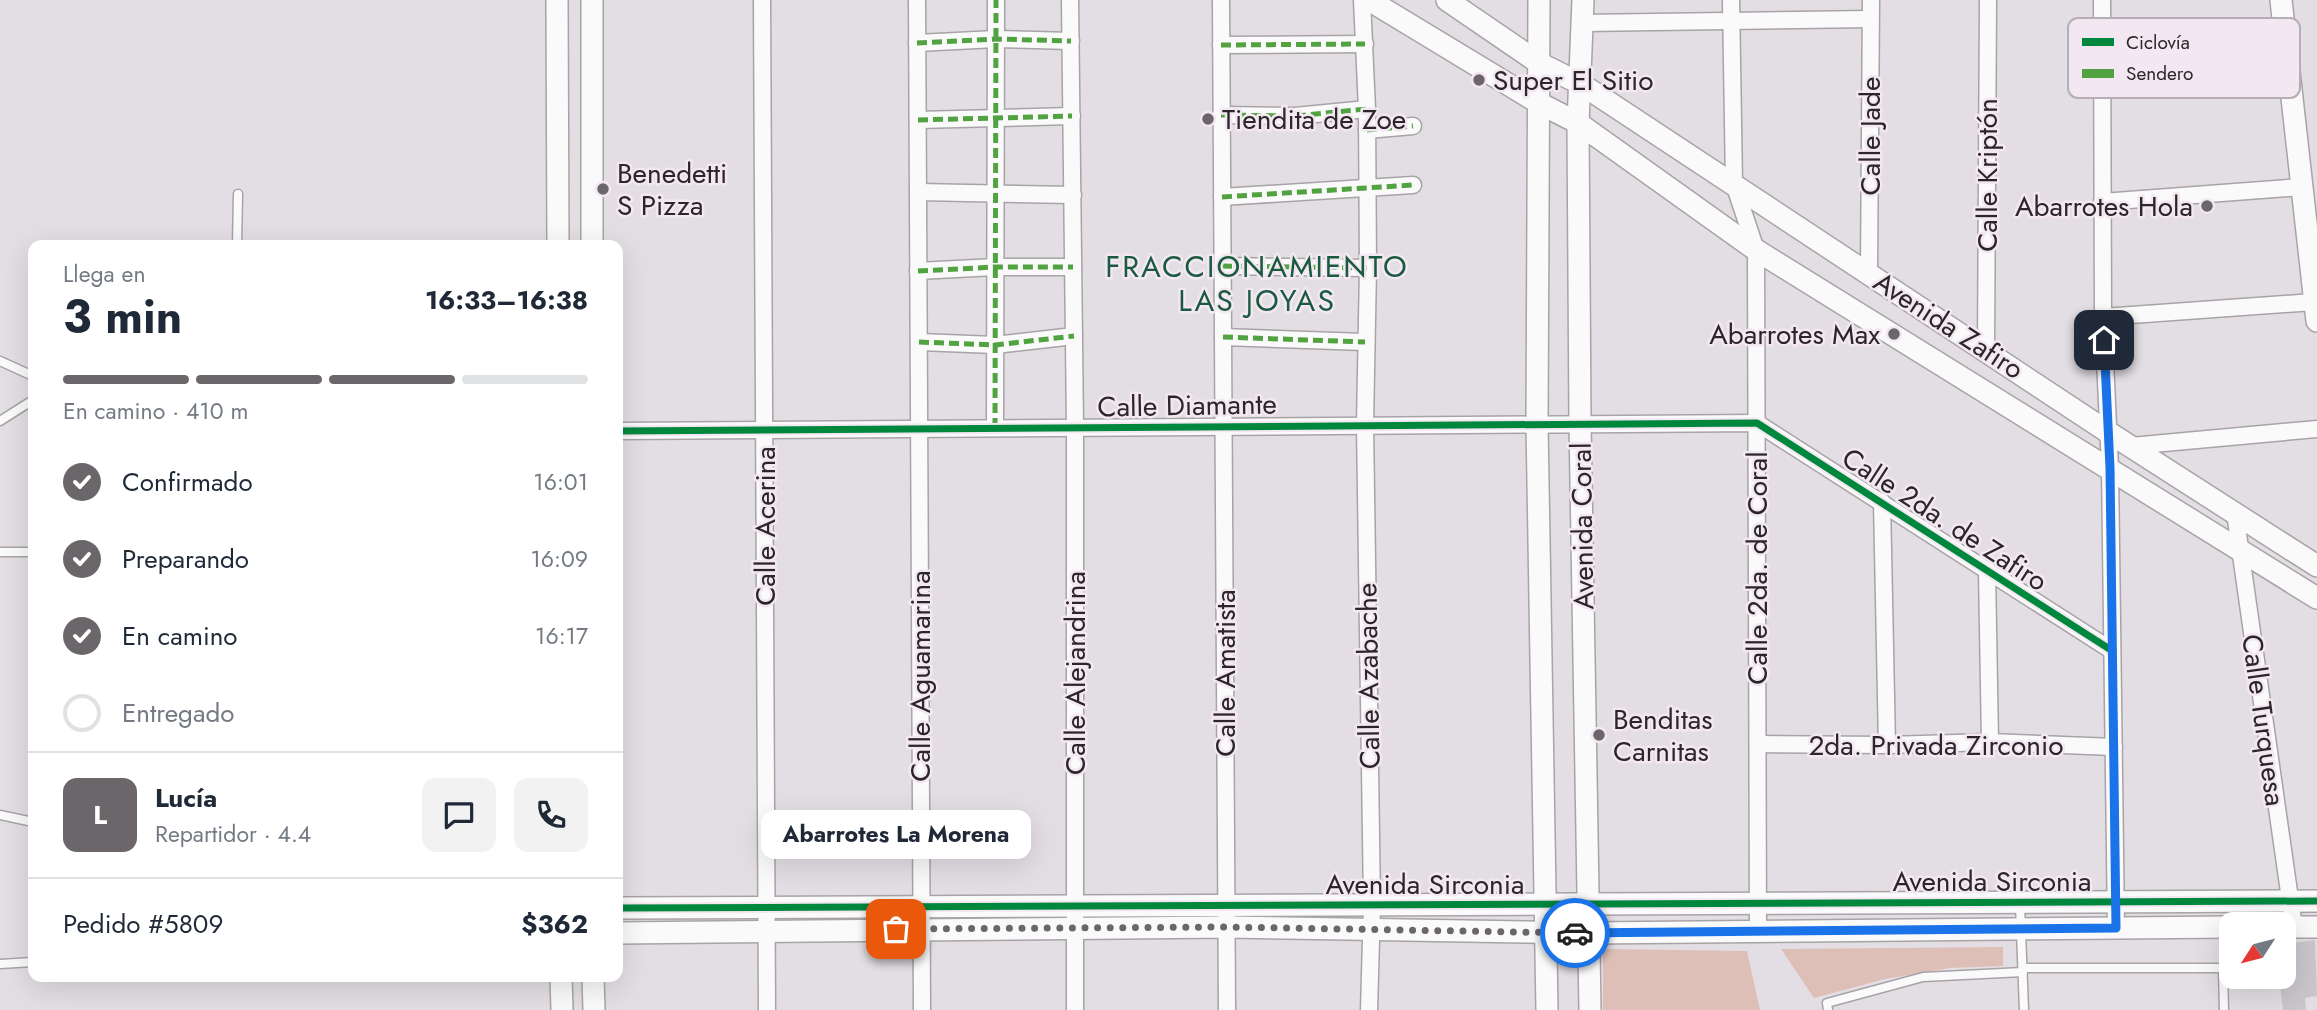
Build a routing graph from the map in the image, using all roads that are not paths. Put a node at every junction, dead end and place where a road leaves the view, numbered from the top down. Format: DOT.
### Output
graph roads {
  1 [pos="557,0"];
  2 [pos="592,0"];
  3 [pos="762,0"];
  4 [pos="917,0"];
  5 [pos="996,0"];
  6 [pos="1070,0"];
  7 [pos="1221,0"];
  8 [pos="1362,0"];
  9 [pos="1369,0"];
  10 [pos="1447,0"];
  11 [pos="1539,0"];
  12 [pos="1583,0"];
  13 [pos="1731,0"];
  14 [pos="1871,0"];
  15 [pos="1988,0"];
  16 [pos="2102,0"];
  17 [pos="2281,0"];
  18 [pos="2102,18"];
  19 [pos="2283,18"];
  20 [pos="1870,19"];
  21 [pos="1583,23"];
  22 [pos="1731,23"];
  23 [pos="996,39"];
  24 [pos="1071,41"];
  25 [pos="917,43"];
  26 [pos="1364,44"];
  27 [pos="1221,45"];
  28 [pos="1539,63"];
  29 [pos="1581,85"];
  30 [pos="2102,98"];
  31 [pos="2291,98"];
  32 [pos="1539,103"];
  33 [pos="1367,109"];
  34 [pos="1222,115"];
  35 [pos="1072,116"];
  36 [pos="996,118"];
  37 [pos="918,120"];
  38 [pos="1578,123"];
  39 [pos="1413,126"];
  40 [pos="1367,130"];
  41 [pos="1734,184"];
  42 [pos="1413,185"];
  43 [pos="2301,187"];
  44 [pos="1366,189"];
  45 [pos="918,192"];
  46 [pos="995,192"];
  47 [pos="238,194"];
  48 [pos="1073,195"];
  49 [pos="1222,197"];
  50 [pos="2102,202"];
  51 [pos="237,240"];
  52 [pos="558,240"];
  53 [pos="592,240"];
  54 [pos="1756,250"];
  55 [pos="1222,266"];
  56 [pos="995,267"];
  57 [pos="1073,267"];
  58 [pos="1368,268"];
  59 [pos="919,271"];
  60 [pos="1869,272"];
  61 [pos="2316,311"];
  62 [pos="2103,317"];
  63 [pos="1074,337"];
  64 [pos="1223,337"];
  65 [pos="919,342"];
  66 [pos="1366,342"];
  67 [pos="995,345"];
  68 [pos="1986,350"];
  69 [pos="0,361"];
  70 [pos="28,374"];
  71 [pos="28,403"];
  72 [pos="0,421"];
  73 [pos="1757,422"];
  74 [pos="1580,423"];
  75 [pos="1365,424"];
  76 [pos="1537,424"];
  77 [pos="1075,427"];
  78 [pos="1223,427"];
  79 [pos="919,428"];
  80 [pos="995,428"];
  81 [pos="2317,429"];
  82 [pos="623,430"];
  83 [pos="764,430"];
  84 [pos="2108,432"];
  85 [pos="2131,446"];
  86 [pos="2110,468"];
  87 [pos="1882,502"];
  88 [pos="2235,513"];
  89 [pos="2240,551"];
  90 [pos="0,552"];
  91 [pos="28,552"];
  92 [pos="2317,566"];
  93 [pos="1987,571"];
  94 [pos="2317,598"];
  95 [pos="2111,650"];
  96 [pos="1990,742"];
  97 [pos="1758,744"];
  98 [pos="1888,745"];
  99 [pos="2113,747"];
  100 [pos="0,815"];
  101 [pos="28,821"];
  102 [pos="2290,901"];
  103 [pos="2317,901"];
  104 [pos="2020,902"];
  105 [pos="2116,902"];
  106 [pos="1589,903"];
  107 [pos="1758,903"];
  108 [pos="1547,904"];
  109 [pos="1371,905"];
  110 [pos="922,906"];
  111 [pos="1076,906"];
  112 [pos="623,908"];
  113 [pos="767,908"];
  114 [pos="2290,912"];
  115 [pos="1226,917"];
  116 [pos="2219,927"];
  117 [pos="2296,927"];
  118 [pos="2317,927"];
  119 [pos="2116,928"];
  120 [pos="922,929"];
  121 [pos="1074,929"];
  122 [pos="2021,929"];
  123 [pos="767,930"];
  124 [pos="1370,930"];
  125 [pos="1758,930"];
  126 [pos="1546,932"];
  127 [pos="623,933"];
  128 [pos="1590,933"];
  129 [pos="28,962"];
  130 [pos="0,964"];
  131 [pos="2023,970"];
  132 [pos="562,982"];
  133 [pos="593,982"];
  134 [pos="562,1010"];
  135 [pos="594,1010"];
  136 [pos="767,1010"];
  137 [pos="922,1010"];
  138 [pos="1075,1010"];
  139 [pos="1227,1010"];
  140 [pos="1369,1010"];
  141 [pos="1547,1010"];
  142 [pos="1590,1010"];
  143 [pos="1828,1010"];
  144 [pos="2024,1010"];
  145 [pos="2224,1010"];
  1 -- 52 [label="street"];
  2 -- 53 [label="street"];
  3 -- 83 [label="street, Calle Acerina"];
  4 -- 25 [label="street, Calle Aguamarina"];
  5 -- 23 [label="street"];
  6 -- 24 [label="street, Calle Alejandrina"];
  7 -- 27 [label="street, Calle Amatista"];
  8 -- 26 [label="street, Calle Azabache"];
  9 -- 32 [label="street, Avenida Zafiro"];
  10 -- 28 [label="street, Avenida Zafiro"];
  11 -- 28 [label="street, Avenida Coral"];
  12 -- 21 [label="street, Avenida Coral"];
  13 -- 22 [label="street, Calle 2da. de Coral"];
  14 -- 20 [label="street, Calle Jade"];
  15 -- 68 [label="street, Calle Kriptón"];
  16 -- 18 [label="street"];
  17 -- 19 [label="street"];
  20 -- 22 [label="street"];
  20 -- 60 [label="street, Calle Jade"];
  21 -- 22 [label="street"];
  21 -- 29 [label="street, Avenida Coral"];
  22 -- 41 [label="street, Calle 2da. de Coral"];
  23 -- 24 [label="street"];
  23 -- 25 [label="street"];
  23 -- 36 [label="street"];
  24 -- 35 [label="street, Calle Alejandrina"];
  25 -- 37 [label="street, Calle Aguamarina"];
  26 -- 27 [label="street"];
  26 -- 33 [label="street, Calle Azabache"];
  27 -- 34 [label="street, Calle Amatista"];
  28 -- 29 [label="street, Avenida Zafiro"];
  28 -- 32 [label="street, Avenida Coral"];
  29 -- 38 [label="street, Avenida Coral"];
  29 -- 41 [label="street, Avenida Zafiro"];
  30 -- 50 [label="street"];
  31 -- 43 [label="street"];
  32 -- 38 [label="street, Avenida Zafiro"];
  32 -- 76 [label="street, Avenida Coral"];
  33 -- 34 [label="street"];
  33 -- 40 [label="street, Calle Azabache"];
  34 -- 49 [label="street, Calle Amatista"];
  35 -- 36 [label="street"];
  35 -- 48 [label="street, Calle Alejandrina"];
  36 -- 37 [label="street"];
  36 -- 46 [label="street"];
  37 -- 45 [label="street, Calle Aguamarina"];
  38 -- 54 [label="street, Avenida Zafiro"];
  38 -- 74 [label="street, Avenida Coral"];
  39 -- 40 [label="street"];
  40 -- 44 [label="street, Calle Azabache"];
  41 -- 54 [label="street, Calle 2da. de Coral"];
  41 -- 60 [label="street, Avenida Zafiro"];
  42 -- 44 [label="street"];
  43 -- 50 [label="street"];
  43 -- 61 [label="street"];
  44 -- 49 [label="street"];
  44 -- 58 [label="street, Calle Azabache"];
  45 -- 46 [label="street"];
  45 -- 59 [label="street, Calle Aguamarina"];
  46 -- 48 [label="street"];
  46 -- 56 [label="street"];
  47 -- 51 [label="lane"];
  48 -- 57 [label="street, Calle Alejandrina"];
  49 -- 55 [label="street, Calle Amatista"];
  50 -- 62 [label="street"];
  54 -- 73 [label="street, Calle 2da. de Coral"];
  54 -- 86 [label="street, Avenida Zafiro"];
  55 -- 58 [label="street"];
  55 -- 64 [label="street, Calle Amatista"];
  56 -- 57 [label="street"];
  56 -- 59 [label="street"];
  56 -- 67 [label="street"];
  57 -- 63 [label="street, Calle Alejandrina"];
  58 -- 66 [label="street, Calle Azabache"];
  59 -- 65 [label="street, Calle Aguamarina"];
  60 -- 68 [label="street, Avenida Zafiro"];
  61 -- 62 [label="street"];
  62 -- 84 [label="street"];
  63 -- 67 [label="street"];
  63 -- 77 [label="street, Calle Alejandrina"];
  64 -- 66 [label="street"];
  64 -- 78 [label="street, Calle Amatista"];
  65 -- 67 [label="street"];
  65 -- 79 [label="street, Calle Aguamarina"];
  66 -- 75 [label="street, Calle Azabache"];
  67 -- 80 [label="street"];
  68 -- 84 [label="street, Avenida Zafiro"];
  69 -- 70 [label="lane"];
  71 -- 72 [label="lane"];
  73 -- 74 [label="street, Calle Diamante"];
  73 -- 87 [label="street, Calle 2da. de Zafiro"];
  73 -- 97 [label="street, Calle 2da. de Coral"];
  74 -- 76 [label="street, Calle Diamante"];
  74 -- 106 [label="street, Avenida Coral"];
  75 -- 76 [label="street, Calle Diamante"];
  75 -- 78 [label="street, Calle Diamante"];
  75 -- 109 [label="street, Calle Azabache"];
  76 -- 108 [label="street, Avenida Coral"];
  77 -- 78 [label="street, Calle Diamante"];
  77 -- 80 [label="street, Calle Diamante"];
  77 -- 111 [label="street, Calle Alejandrina"];
  78 -- 115 [label="street, Calle Amatista"];
  79 -- 80 [label="street, Calle Diamante"];
  79 -- 83 [label="street, Calle Diamante"];
  79 -- 110 [label="street, Calle Aguamarina"];
  81 -- 85 [label="street"];
  82 -- 83 [label="street, Calle Diamante"];
  83 -- 113 [label="street, Calle Acerina"];
  84 -- 85 [label="street, Avenida Zafiro"];
  84 -- 86 [label="street"];
  85 -- 88 [label="street, Avenida Zafiro"];
  86 -- 89 [label="street, Avenida Zafiro"];
  86 -- 95 [label="street"];
  87 -- 93 [label="street, Calle 2da. de Zafiro"];
  87 -- 98 [label="street"];
  88 -- 89 [label="street, Calle Turquesa"];
  88 -- 92 [label="street, Avenida Zafiro"];
  89 -- 94 [label="street, Avenida Zafiro"];
  89 -- 102 [label="street, Calle Turquesa"];
  90 -- 91 [label="lane"];
  93 -- 95 [label="street, Calle 2da. de Zafiro"];
  93 -- 96 [label="street"];
  95 -- 99 [label="street"];
  96 -- 98 [label="street, 2da. Privada Zirconio"];
  96 -- 99 [label="street, 2da. Privada Zirconio"];
  97 -- 98 [label="street, 2da. Privada Zirconio"];
  97 -- 107 [label="street, Calle 2da. de Coral"];
  99 -- 105 [label="street"];
  100 -- 101 [label="lane"];
  102 -- 103 [label="street, Avenida Sirconia"];
  102 -- 105 [label="street, Avenida Sirconia"];
  102 -- 114 [label="street, Calle Turquesa"];
  104 -- 105 [label="street, Avenida Sirconia"];
  104 -- 107 [label="street, Avenida Sirconia"];
  104 -- 122 [label="lane"];
  105 -- 119 [label="street"];
  106 -- 107 [label="street, Avenida Sirconia"];
  106 -- 108 [label="street, Avenida Sirconia"];
  106 -- 128 [label="street, Avenida Coral"];
  107 -- 125 [label="street, Calle 2da. de Coral"];
  108 -- 109 [label="street, Avenida Sirconia"];
  108 -- 126 [label="street, Avenida Coral"];
  109 -- 115 [label="street, Avenida Sirconia"];
  109 -- 124 [label="street, Calle Azabache"];
  110 -- 111 [label="street, Avenida Sirconia"];
  110 -- 113 [label="street, Avenida Sirconia"];
  110 -- 120 [label="street, Calle Aguamarina"];
  111 -- 115 [label="street, Avenida Sirconia"];
  111 -- 121 [label="street, Calle Alejandrina"];
  112 -- 113 [label="street, Avenida Sirconia"];
  113 -- 123 [label="street, Calle Acerina"];
  115 -- 121 [label="street, Avenida Sirconia"];
  115 -- 124 [label="street, Avenida Sirconia"];
  115 -- 139 [label="street, Calle Amatista"];
  116 -- 119 [label="street, Avenida Sirconia"];
  117 -- 118 [label="street"];
  119 -- 122 [label="street, Avenida Sirconia"];
  120 -- 121 [label="street, Avenida Sirconia"];
  120 -- 123 [label="street, Avenida Sirconia"];
  120 -- 137 [label="street, Calle Aguamarina"];
  121 -- 138 [label="street, Calle Alejandrina"];
  122 -- 125 [label="street, Avenida Sirconia"];
  122 -- 131 [label="lane"];
  123 -- 127 [label="street, Avenida Sirconia"];
  123 -- 136 [label="street, Calle Acerina"];
  124 -- 126 [label="street, Avenida Sirconia"];
  124 -- 140 [label="street, Calle Azabache"];
  125 -- 128 [label="street, Avenida Sirconia"];
  126 -- 128 [label="street, Avenida Sirconia"];
  126 -- 141 [label="street, Avenida Coral"];
  128 -- 142 [label="street, Avenida Coral"];
  129 -- 130 [label="lane"];
  131 -- 143 [label="lane"];
  131 -- 144 [label="lane"];
  131 -- 145 [label="lane"];
  132 -- 134 [label="street"];
  133 -- 135 [label="street"];
}
